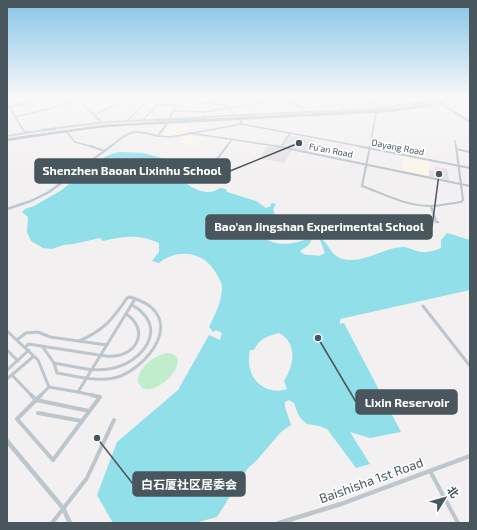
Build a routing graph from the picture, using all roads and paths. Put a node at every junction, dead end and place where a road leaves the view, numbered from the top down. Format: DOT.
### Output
graph roads {
  1 [pos="17,123"];
  2 [pos="19,123"];
  3 [pos="98,123"];
  4 [pos="123,123"];
  5 [pos="145,123"];
  6 [pos="148,123"];
  7 [pos="157,123"];
  8 [pos="167,123"];
  9 [pos="173,123"];
  10 [pos="374,123"];
  11 [pos="240,124"];
  12 [pos="165,126"];
  13 [pos="54,129"];
  14 [pos="42,130"];
  15 [pos="66,131"];
  16 [pos="29,132"];
  17 [pos="290,133"];
  18 [pos="18,134"];
  19 [pos="158,134"];
  20 [pos="189,134"];
  21 [pos="163,136"];
  22 [pos="7,138"];
  23 [pos="231,140"];
  24 [pos="454,141"];
  25 [pos="281,148"];
  26 [pos="369,148"];
  27 [pos="456,149"];
  28 [pos="106,151"];
  29 [pos="470,152"];
  30 [pos="366,164"];
  31 [pos="458,166"];
  32 [pos="470,168"];
  33 [pos="223,180"];
  34 [pos="461,184"];
  35 [pos="362,186"];
  36 [pos="470,186"];
  37 [pos="431,206"];
  38 [pos="7,208"];
  39 [pos="275,221"];
  40 [pos="438,222"];
  41 [pos="288,239"];
  42 [pos="135,299"];
  43 [pos="132,305"];
  44 [pos="423,306"];
  45 [pos="126,314"];
  46 [pos="8,332"];
  47 [pos="18,339"];
  48 [pos="79,342"];
  49 [pos="107,345"];
  50 [pos="42,346"];
  51 [pos="26,347"];
  52 [pos="7,350"];
  53 [pos="30,350"];
  54 [pos="101,355"];
  55 [pos="34,356"];
  56 [pos="18,361"];
  57 [pos="54,363"];
  58 [pos="470,366"];
  59 [pos="92,368"];
  60 [pos="7,370"];
  61 [pos="12,375"];
  62 [pos="87,378"];
  63 [pos="7,379"];
  64 [pos="49,387"];
  65 [pos="78,392"];
  66 [pos="36,400"];
  67 [pos="89,411"];
  68 [pos="38,413"];
  69 [pos="114,420"];
  70 [pos="82,421"];
  71 [pos="7,441"];
  72 [pos="470,456"];
  73 [pos="430,471"];
  74 [pos="63,508"];
  75 [pos="52,523"];
  76 [pos="70,523"];
  77 [pos="279,523"];
  78 [pos="458,523"];
  1 -- 18 [label="street"];
  2 -- 16 [label="street"];
  3 -- 14 [label="main road"];
  4 -- 13 [label="main road"];
  5 -- 22 [label="main road"];
  6 -- 15 [label="main road"];
  7 -- 12 [label="main road"];
  8 -- 12 [label="main road"];
  9 -- 12 [label="main road"];
  10 -- 26 [label="street"];
  11 -- 17 [label="street, Dayang Road"];
  11 -- 20 [label="street, Dayang Road"];
  12 -- 19 [label="main road"];
  13 -- 14 [label="main road"];
  13 -- 22 [label="main road"];
  14 -- 16 [label="main road"];
  15 -- 22 [label="main road"];
  15 -- 28 [label="street"];
  16 -- 18 [label="main road"];
  17 -- 25 [label="street"];
  17 -- 26 [label="street, Dayang Road"];
  18 -- 22 [label="main road"];
  19 -- 20 [label="street, Dayang Road"];
  19 -- 21 [label="main road"];
  19 -- 28 [label="main road"];
  20 -- 21 [label="street, Dayang Road"];
  20 -- 23 [label="street, Fu'an Road"];
  23 -- 25 [label="street, Fu'an Road"];
  23 -- 33 [label="street"];
  24 -- 27 [label="street"];
  25 -- 30 [label="street, Fu'an Road"];
  26 -- 30 [label="street"];
  26 -- 31 [label="street, Dayang Road"];
  27 -- 29 [label="street"];
  27 -- 31 [label="street"];
  28 -- 38 [label="main road"];
  30 -- 34 [label="street, Fu'an Road"];
  30 -- 35 [label="street"];
  31 -- 32 [label="street, Dayang Road"];
  31 -- 34 [label="street"];
  34 -- 36 [label="street, Fu'an Road"];
  34 -- 37 [label="street"];
  35 -- 37 [label="street"];
  37 -- 40 [label="street"];
  39 -- 41 [label="street"];
  42 -- 43 [label="street"];
  42 -- 48 [label="street"];
  42 -- 62 [label="street"];
  43 -- 45 [label="street"];
  43 -- 59 [label="street"];
  44 -- 58 [label="street"];
  45 -- 49 [label="street"];
  45 -- 54 [label="street"];
  46 -- 47 [label="street"];
  47 -- 48 [label="street"];
  47 -- 51 [label="street"];
  48 -- 49 [label="street"];
  49 -- 54 [label="street"];
  50 -- 51 [label="street"];
  50 -- 54 [label="street"];
  50 -- 57 [label="street"];
  51 -- 53 [label="street"];
  52 -- 56 [label="street"];
  53 -- 55 [label="street"];
  53 -- 56 [label="street"];
  54 -- 59 [label="street"];
  55 -- 61 [label="street"];
  55 -- 64 [label="street"];
  56 -- 60 [label="street"];
  57 -- 59 [label="street"];
  57 -- 62 [label="street"];
  59 -- 62 [label="street"];
  61 -- 63 [label="street"];
  61 -- 66 [label="street"];
  62 -- 65 [label="street"];
  64 -- 65 [label="street"];
  64 -- 66 [label="street"];
  65 -- 67 [label="street"];
  66 -- 67 [label="street"];
  66 -- 70 [label="street"];
  67 -- 70 [label="street"];
  68 -- 70 [label="street"];
  69 -- 74 [label="street"];
  71 -- 74 [label="street"];
  72 -- 73 [label="street, Baishisha 1st Road"];
  73 -- 77 [label="street, Baishisha 1st Road"];
  73 -- 78 [label="street"];
  74 -- 75 [label="street"];
  74 -- 76 [label="street"];
}
